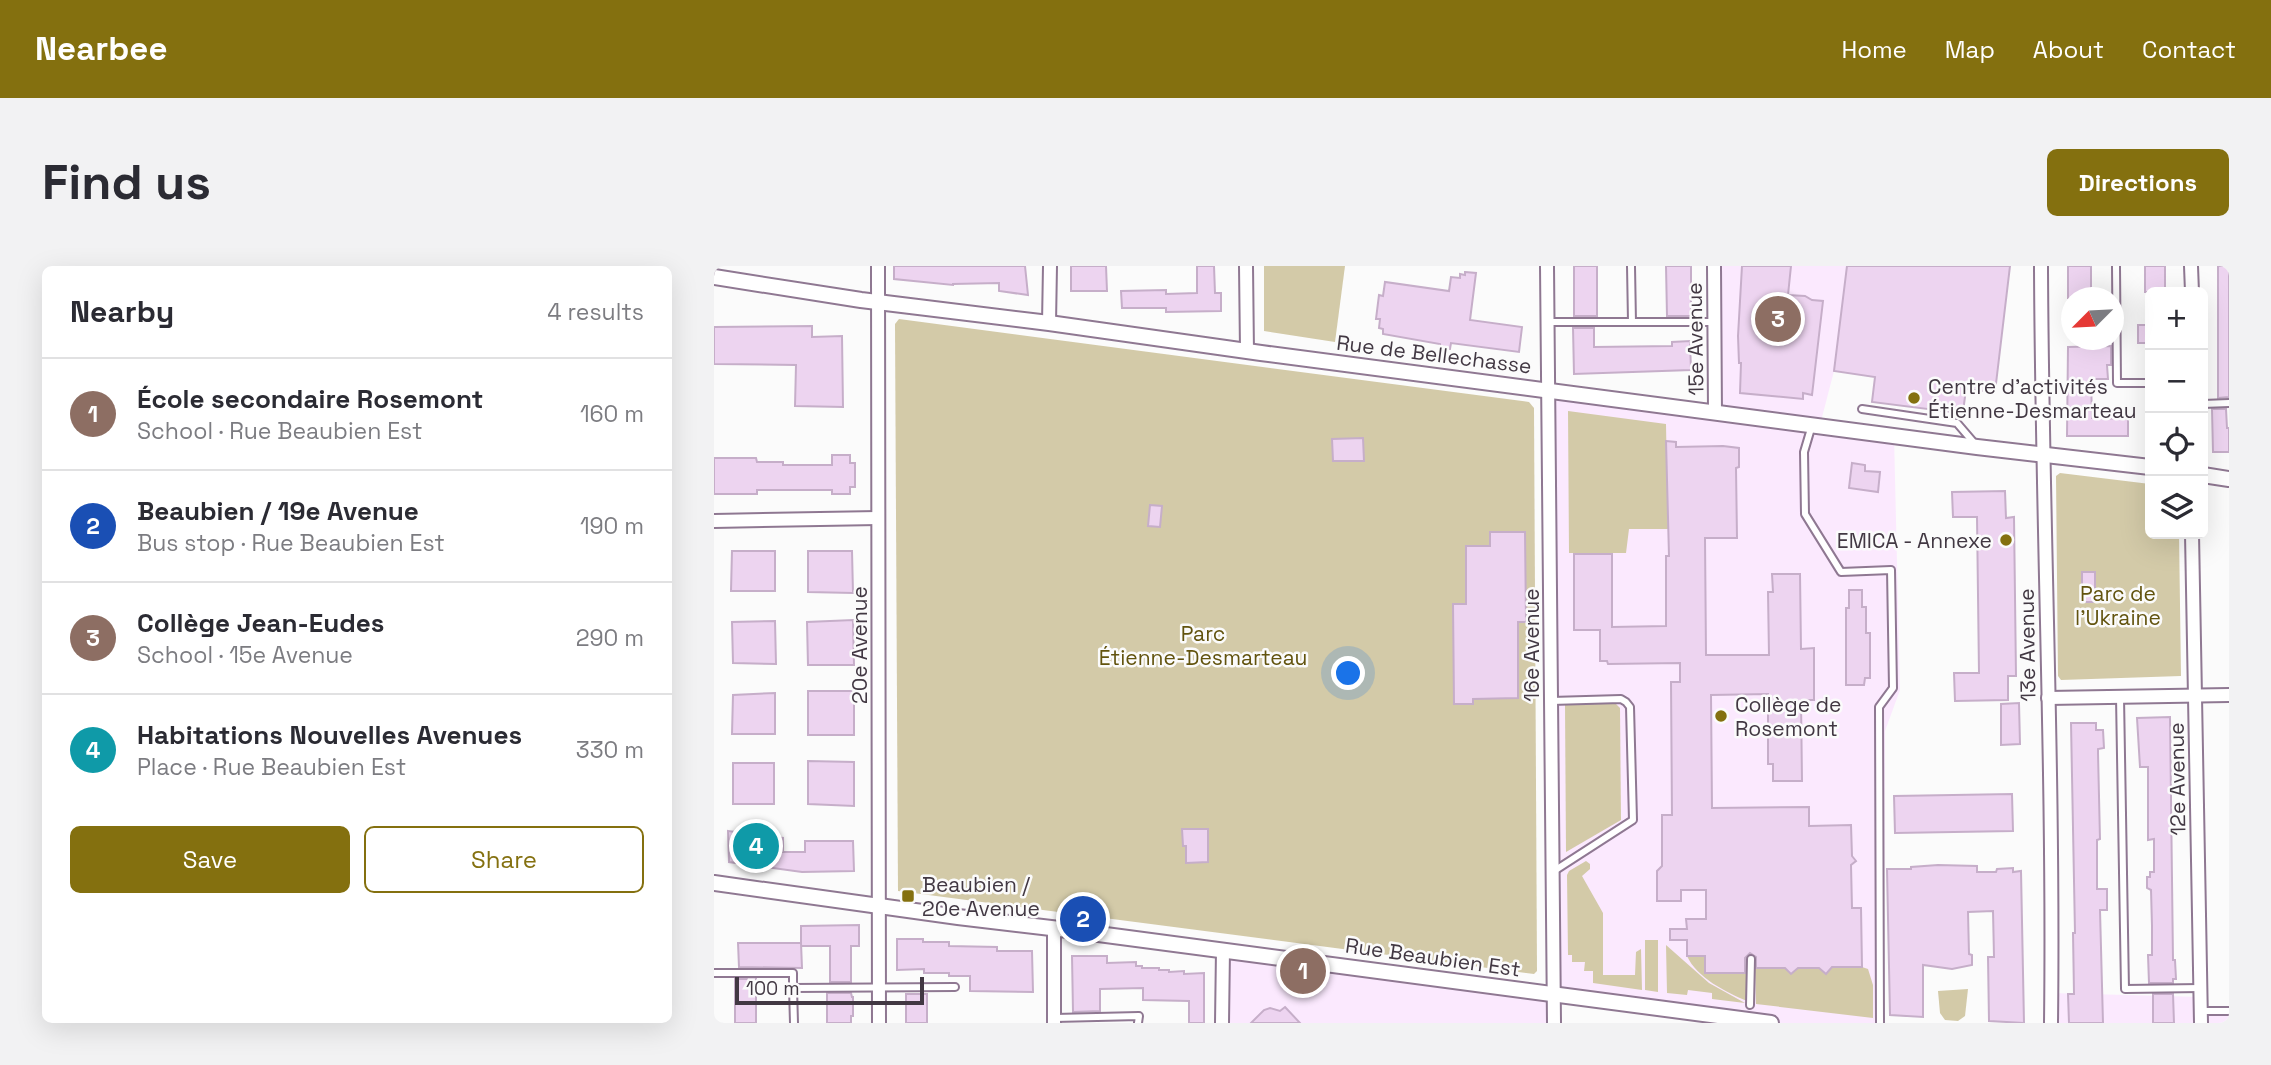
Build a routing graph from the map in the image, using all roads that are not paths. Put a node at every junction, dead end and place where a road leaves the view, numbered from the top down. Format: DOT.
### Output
graph roads {
  1 [pos="878,266"];
  2 [pos="1050,266"];
  3 [pos="1246,266"];
  4 [pos="1547,266"];
  5 [pos="1631,266"];
  6 [pos="1714,266"];
  7 [pos="2042,266"];
  8 [pos="2116,266"];
  9 [pos="2191,266"];
  10 [pos="714,277"];
  11 [pos="2192,287"];
  12 [pos="878,302"];
  13 [pos="1548,322"];
  14 [pos="1632,322"];
  15 [pos="1714,322"];
  16 [pos="1049,323"];
  17 [pos="1247,351"];
  18 [pos="2145,383"];
  19 [pos="1549,390"];
  20 [pos="2229,403"];
  21 [pos="2208,404"];
  22 [pos="1862,409"];
  23 [pos="1715,412"];
  24 [pos="1813,425"];
  25 [pos="1977,447"];
  26 [pos="2042,454"];
  27 [pos="2145,466"];
  28 [pos="2208,476"];
  29 [pos="2229,479"];
  30 [pos="878,518"];
  31 [pos="714,521"];
  32 [pos="2192,539"];
  33 [pos="2229,695"];
  34 [pos="2194,696"];
  35 [pos="2120,697"];
  36 [pos="2048,698"];
  37 [pos="1551,701"];
  38 [pos="1553,872"];
  39 [pos="714,883"];
  40 [pos="879,905"];
  41 [pos="1054,928"];
  42 [pos="1223,950"];
  43 [pos="1751,959"];
  44 [pos="714,973"];
  45 [pos="955,987"];
  46 [pos="793,988"];
  47 [pos="879,988"];
  48 [pos="2201,988"];
  49 [pos="1554,994"];
  50 [pos="1750,1005"];
  51 [pos="2229,1011"];
  52 [pos="2201,1017"];
  53 [pos="1054,1020"];
  54 [pos="1720,1020"];
  55 [pos="794,1023"];
  56 [pos="879,1023"];
  57 [pos="1139,1023"];
  58 [pos="1222,1023"];
  59 [pos="1554,1023"];
  60 [pos="1771,1023"];
  61 [pos="1880,1023"];
  62 [pos="2051,1023"];
  1 -- 12 [label="street, 20e Avenue"];
  2 -- 16 [label="street"];
  3 -- 17 [label="street"];
  4 -- 13 [label="street, 16e Avenue"];
  5 -- 14 [label="lane"];
  6 -- 15 [label="street, 15e Avenue"];
  7 -- 26 [label="street, 13e Avenue"];
  8 -- 18 [label="lane"];
  9 -- 11 [label="street"];
  10 -- 12 [label="street, Rue de Bellechasse"];
  12 -- 16 [label="street, Rue de Bellechasse"];
  12 -- 30 [label="street, 20e Avenue"];
  13 -- 14 [label="lane"];
  13 -- 19 [label="street, 16e Avenue"];
  14 -- 15 [label="lane"];
  15 -- 23 [label="street, 15e Avenue"];
  16 -- 17 [label="street, Rue de Bellechasse"];
  17 -- 19 [label="street, Rue de Bellechasse"];
  19 -- 23 [label="street, Rue de Bellechasse"];
  19 -- 37 [label="street, 16e Avenue"];
  20 -- 21 [label="lane"];
  22 -- 25 [label="lane"];
  23 -- 24 [label="street, Rue de Bellechasse"];
  24 -- 25 [label="street, Rue de Bellechasse"];
  24 -- 61 [label="lane"];
  25 -- 26 [label="street, Rue de Bellechasse"];
  26 -- 27 [label="street, Rue de Bellechasse"];
  26 -- 36 [label="street, 13e Avenue"];
  28 -- 29 [label="street"];
  30 -- 31 [label="street"];
  30 -- 40 [label="street, 20e Avenue"];
  32 -- 34 [label="street, 12e Avenue"];
  33 -- 34 [label="street"];
  34 -- 35 [label="street"];
  34 -- 48 [label="street, 12e Avenue"];
  35 -- 36 [label="street"];
  35 -- 48 [label="lane"];
  36 -- 62 [label="street, 13e Avenue"];
  37 -- 38 [label="street, 16e Avenue"];
  37 -- 38 [label="lane"];
  38 -- 49 [label="street, 16e Avenue"];
  39 -- 40 [label="street, Rue Beaubien Est"];
  40 -- 41 [label="street, Rue Beaubien Est"];
  40 -- 47 [label="street, 20e Avenue"];
  41 -- 42 [label="street, Rue Beaubien Est"];
  41 -- 53 [label="street"];
  42 -- 49 [label="street, Rue Beaubien Est"];
  42 -- 58 [label="street"];
  43 -- 50 [label="lane"];
  44 -- 46 [label="lane"];
  45 -- 47 [label="lane"];
  46 -- 47 [label="lane"];
  46 -- 55 [label="lane"];
  47 -- 56 [label="street, 20e Avenue"];
  48 -- 52 [label="street, 12e Avenue"];
  49 -- 54 [label="street, Rue Beaubien Est"];
  49 -- 59 [label="street, 16e Avenue"];
  51 -- 52 [label="lane"];
  53 -- 57 [label="lane"];
  54 -- 60 [label="street, Rue Beaubien Est"];
}
